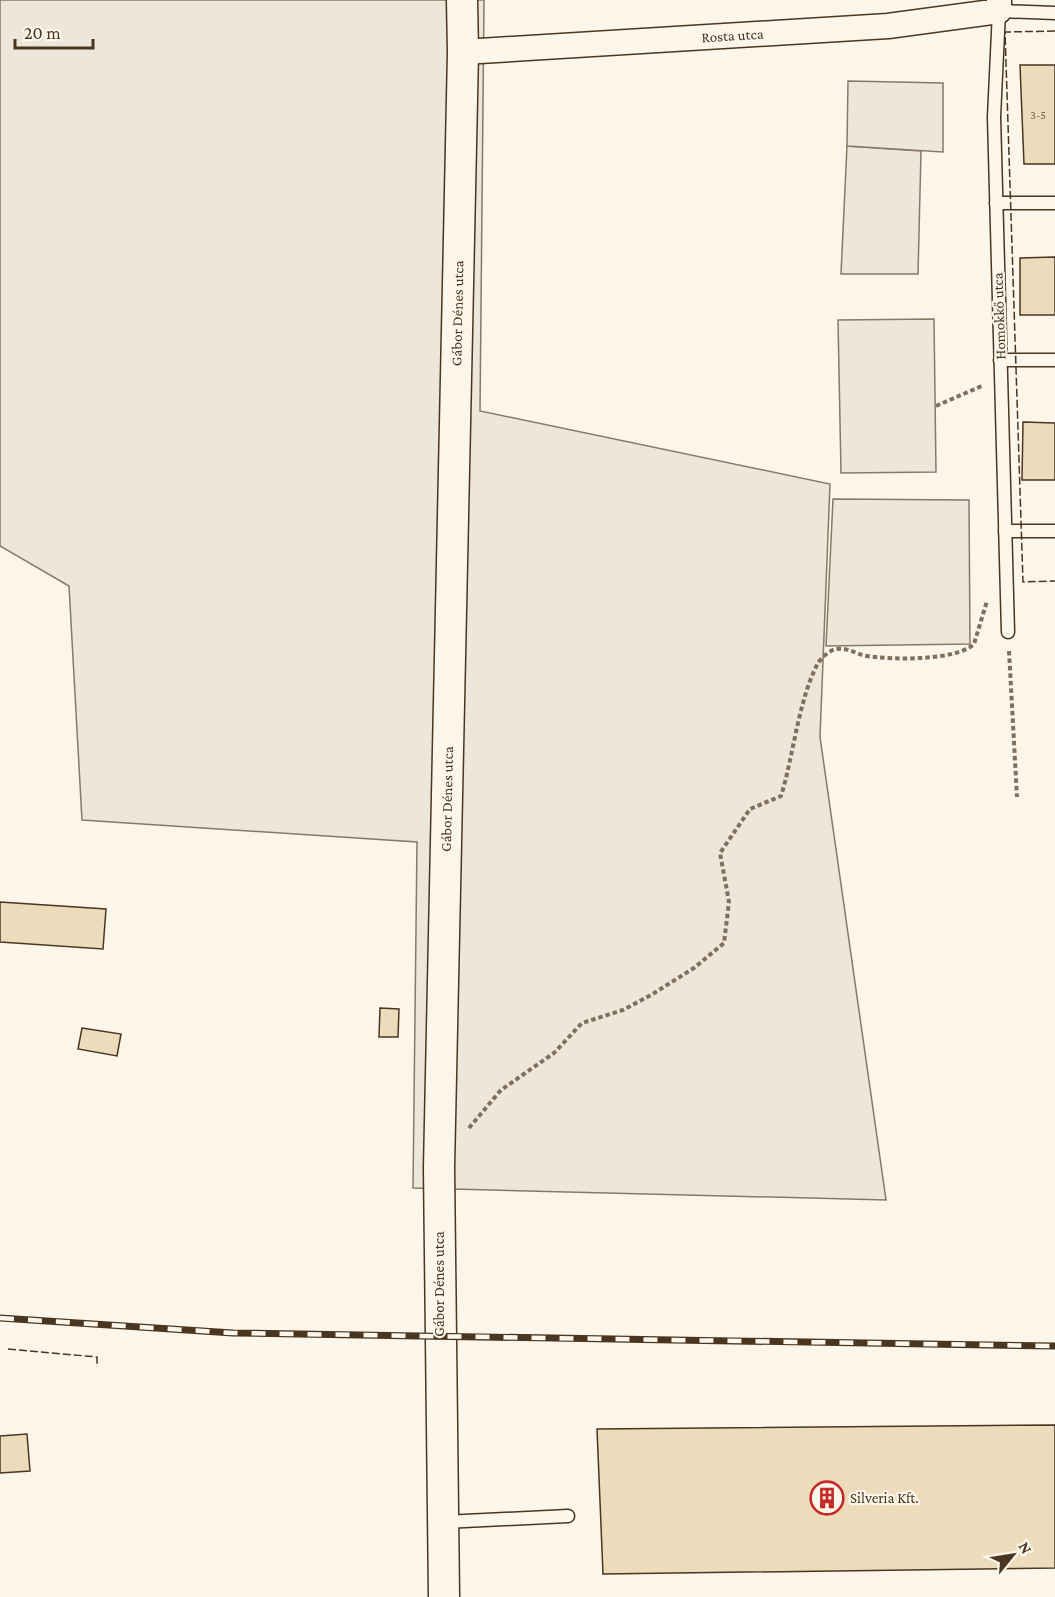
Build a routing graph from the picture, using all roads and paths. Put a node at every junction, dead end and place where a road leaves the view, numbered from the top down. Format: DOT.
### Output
graph roads {
  1 [pos="462,0"];
  2 [pos="999,5"];
  3 [pos="1055,13"];
  4 [pos="463,52"];
  5 [pos="996,203"];
  6 [pos="1055,203"];
  7 [pos="1000,360"];
  8 [pos="1055,360"];
  9 [pos="1001,377"];
  10 [pos="936,406"];
  11 [pos="1005,531"];
  12 [pos="1055,531"];
  13 [pos="1006,570"];
  14 [pos="1008,632"];
  15 [pos="1017,797"];
  16 [pos="467,1130"];
  17 [pos="568,1516"];
  18 [pos="443,1522"];
  19 [pos="444,1597"];
  1 -- 4 [label="street, Gábor Dénes utca"];
  2 -- 3 [label="lane"];
  2 -- 4 [label="street, Rosta utca"];
  2 -- 5 [label="lane, Homokkő utca"];
  4 -- 18 [label="street, Gábor Dénes utca"];
  5 -- 6 [label="lane"];
  5 -- 7 [label="lane, Homokkő utca"];
  7 -- 8 [label="lane"];
  7 -- 9 [label="lane, Homokkő utca"];
  9 -- 10 [label="path"];
  9 -- 11 [label="lane, Homokkő utca"];
  11 -- 12 [label="lane"];
  11 -- 13 [label="lane, Homokkő utca"];
  13 -- 14 [label="lane, Homokkő utca"];
  13 -- 16 [label="path"];
  14 -- 15 [label="path"];
  17 -- 18 [label="lane"];
  18 -- 19 [label="street, Gábor Dénes utca"];
}
